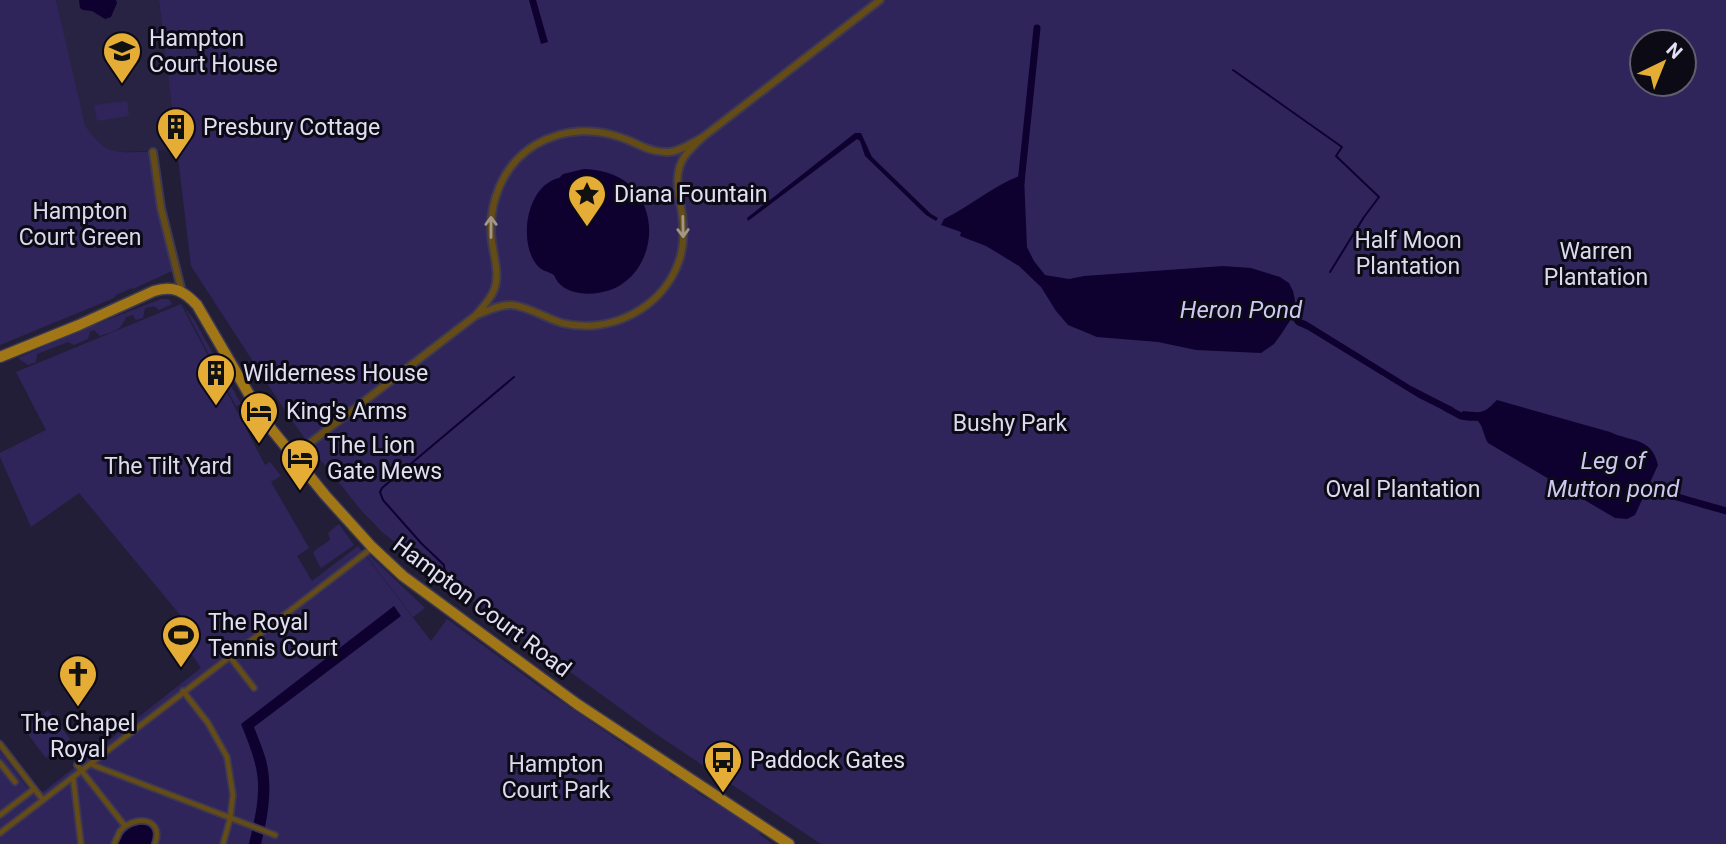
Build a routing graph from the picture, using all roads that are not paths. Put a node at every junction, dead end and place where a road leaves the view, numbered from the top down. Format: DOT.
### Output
graph roads {
  1 [pos="880,0"];
  2 [pos="703,137"];
  3 [pos="153,152"];
  4 [pos="671,152"];
  5 [pos="682,160"];
  6 [pos="182,292"];
  7 [pos="492,294"];
  8 [pos="500,306"];
  9 [pos="475,316"];
  10 [pos="0,357"];
  11 [pos="293,456"];
  12 [pos="372,547"];
  13 [pos="230,657"];
  14 [pos="254,688"];
  15 [pos="183,691"];
  16 [pos="0,744"];
  17 [pos="3,759"];
  18 [pos="89,764"];
  19 [pos="77,765"];
  20 [pos="81,771"];
  21 [pos="73,777"];
  22 [pos="15,782"];
  23 [pos="34,789"];
  24 [pos="43,800"];
  25 [pos="0,815"];
  26 [pos="230,819"];
  27 [pos="125,826"];
  28 [pos="0,833"];
  29 [pos="275,835"];
  30 [pos="81,844"];
  31 [pos="114,844"];
  32 [pos="155,844"];
  33 [pos="223,844"];
  34 [pos="789,844"];
  1 -- 2 [label="street"];
  2 -- 4 [label="street"];
  2 -- 5 [label="street"];
  3 -- 6 [label="street"];
  4 -- 5 [label="street"];
  7 -- 4 [label="street, one-way"];
  5 -- 8 [label="street, one-way"];
  6 -- 10 [label="main road"];
  6 -- 11 [label="main road, Hampton Court Road"];
  7 -- 8 [label="street"];
  7 -- 9 [label="street"];
  8 -- 9 [label="street"];
  9 -- 11 [label="street"];
  11 -- 12 [label="main road, Hampton Court Road"];
  12 -- 13 [label="street"];
  12 -- 34 [label="main road, Hampton Court Road"];
  13 -- 14 [label="street"];
  13 -- 15 [label="street"];
  15 -- 18 [label="street"];
  15 -- 26 [label="street"];
  16 -- 17 [label="street"];
  17 -- 22 [label="street"];
  17 -- 23 [label="street"];
  18 -- 20 [label="street"];
  18 -- 26 [label="street"];
  19 -- 20 [label="street"];
  20 -- 21 [label="street"];
  20 -- 27 [label="street"];
  21 -- 24 [label="street"];
  21 -- 30 [label="street"];
  23 -- 24 [label="street"];
  23 -- 25 [label="street"];
  24 -- 28 [label="street"];
  26 -- 29 [label="street"];
  26 -- 33 [label="street"];
  27 -- 31 [label="street"];
  27 -- 32 [label="street"];
}
